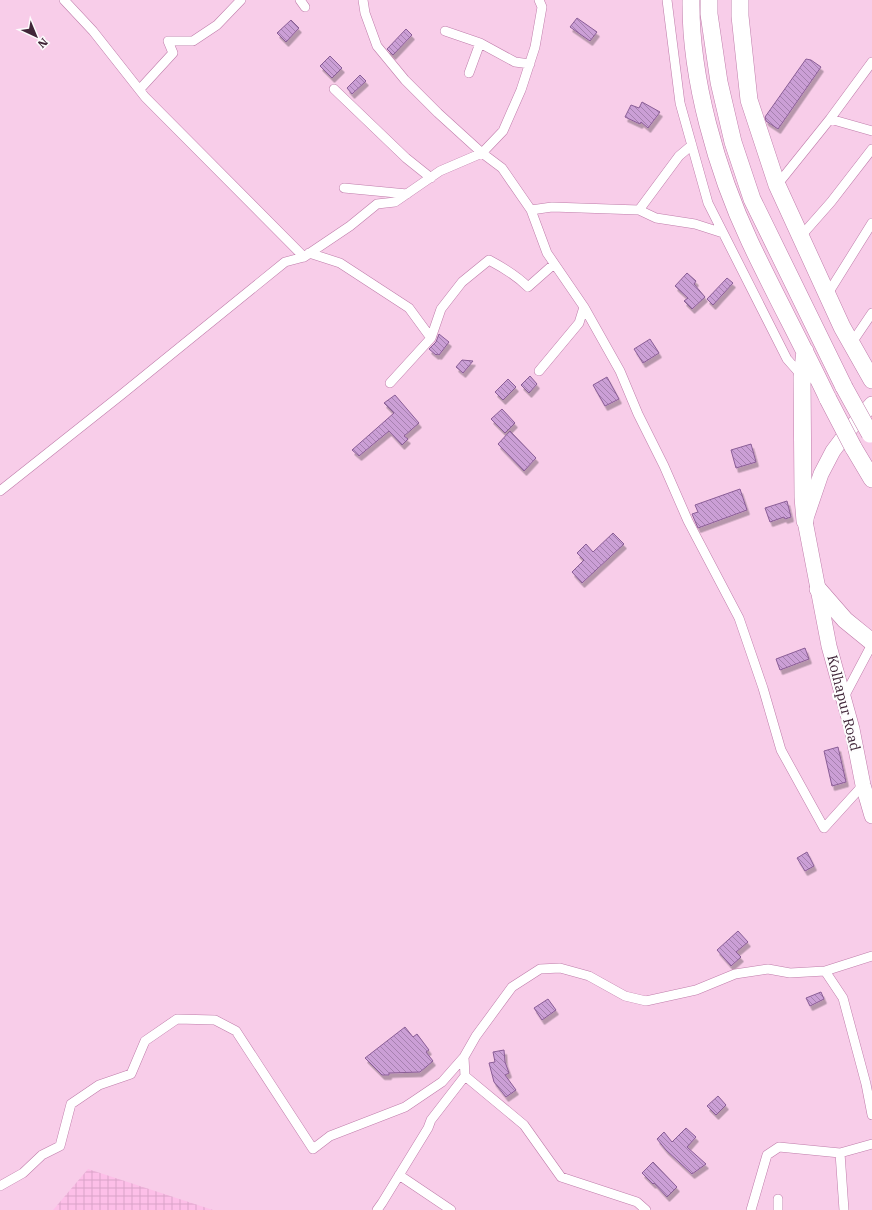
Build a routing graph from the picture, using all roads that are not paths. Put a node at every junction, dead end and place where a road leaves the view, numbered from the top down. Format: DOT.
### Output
graph roads {
  1 [pos="64,0"];
  2 [pos="241,0"];
  3 [pos="363,0"];
  4 [pos="539,0"];
  5 [pos="667,0"];
  6 [pos="691,0"];
  7 [pos="709,0"];
  8 [pos="740,0"];
  9 [pos="445,31"];
  10 [pos="480,43"];
  11 [pos="872,62"];
  12 [pos="530,64"];
  13 [pos="469,74"];
  14 [pos="334,89"];
  15 [pos="140,90"];
  16 [pos="830,119"];
  17 [pos="872,131"];
  18 [pos="692,145"];
  19 [pos="872,149"];
  20 [pos="482,153"];
  21 [pos="431,178"];
  22 [pos="777,185"];
  23 [pos="344,188"];
  24 [pos="407,194"];
  25 [pos="531,210"];
  26 [pos="639,210"];
  27 [pos="872,223"];
  28 [pos="724,233"];
  29 [pos="800,236"];
  30 [pos="307,255"];
  31 [pos="554,264"];
  32 [pos="828,295"];
  33 [pos="584,307"];
  34 [pos="872,314"];
  35 [pos="431,338"];
  36 [pos="852,344"];
  37 [pos="805,350"];
  38 [pos="867,360"];
  39 [pos="539,371"];
  40 [pos="802,377"];
  41 [pos="872,380"];
  42 [pos="390,382"];
  43 [pos="872,404"];
  44 [pos="871,436"];
  45 [pos="872,479"];
  46 [pos="0,491"];
  47 [pos="805,521"];
  48 [pos="818,589"];
  49 [pos="872,643"];
  50 [pos="844,699"];
  51 [pos="863,785"];
  52 [pos="872,816"];
  53 [pos="872,956"];
  54 [pos="825,971"];
  55 [pos="464,1057"];
  56 [pos="465,1076"];
  57 [pos="872,1115"];
  58 [pos="872,1144"];
  59 [pos="840,1153"];
  60 [pos="400,1175"];
  61 [pos="0,1186"];
  62 [pos="778,1199"];
  63 [pos="376,1210"];
  64 [pos="450,1210"];
  65 [pos="646,1210"];
  66 [pos="751,1210"];
  67 [pos="778,1210"];
  68 [pos="844,1210"];
  1 -- 15 [label="street"];
  2 -- 15 [label="street"];
  3 -- 20 [label="street"];
  4 -- 12 [label="street"];
  5 -- 18 [label="street"];
  6 -- 37 [label="highway"];
  7 -- 44 [label="highway, bridge"];
  8 -- 22 [label="highway"];
  9 -- 10 [label="street"];
  10 -- 12 [label="street"];
  10 -- 13 [label="street"];
  11 -- 16 [label="street"];
  12 -- 20 [label="street"];
  14 -- 21 [label="street"];
  15 -- 30 [label="street"];
  16 -- 17 [label="street"];
  16 -- 22 [label="street"];
  18 -- 26 [label="street"];
  18 -- 28 [label="street"];
  19 -- 29 [label="street"];
  20 -- 21 [label="street"];
  20 -- 25 [label="street"];
  21 -- 24 [label="street"];
  22 -- 29 [label="highway"];
  23 -- 24 [label="street"];
  24 -- 30 [label="street"];
  25 -- 26 [label="street"];
  25 -- 31 [label="street"];
  26 -- 28 [label="street"];
  27 -- 32 [label="street"];
  28 -- 40 [label="street"];
  29 -- 32 [label="highway"];
  30 -- 35 [label="street"];
  30 -- 46 [label="street"];
  31 -- 33 [label="street"];
  31 -- 35 [label="street"];
  32 -- 36 [label="highway"];
  33 -- 39 [label="street"];
  33 -- 51 [label="street"];
  34 -- 36 [label="street"];
  35 -- 42 [label="street"];
  36 -- 38 [label="highway"];
  37 -- 40 [label="highway"];
  37 -- 45 [label="highway, bridge"];
  38 -- 41 [label="highway"];
  40 -- 47 [label="highway"];
  43 -- 47 [label="main road"];
  47 -- 48 [label="main road, Kolhapur Road"];
  48 -- 49 [label="highway"];
  48 -- 50 [label="main road, Kolhapur Road"];
  49 -- 50 [label="street"];
  50 -- 51 [label="main road, Kolhapur Road"];
  51 -- 52 [label="main road, Kolhapur Road"];
  53 -- 54 [label="street"];
  54 -- 55 [label="street"];
  54 -- 57 [label="street"];
  55 -- 56 [label="street"];
  55 -- 61 [label="street"];
  56 -- 60 [label="street"];
  56 -- 65 [label="street"];
  58 -- 59 [label="street"];
  59 -- 66 [label="street"];
  59 -- 68 [label="street"];
  60 -- 63 [label="street"];
  60 -- 64 [label="street"];
  62 -- 67 [label="street"];
}
